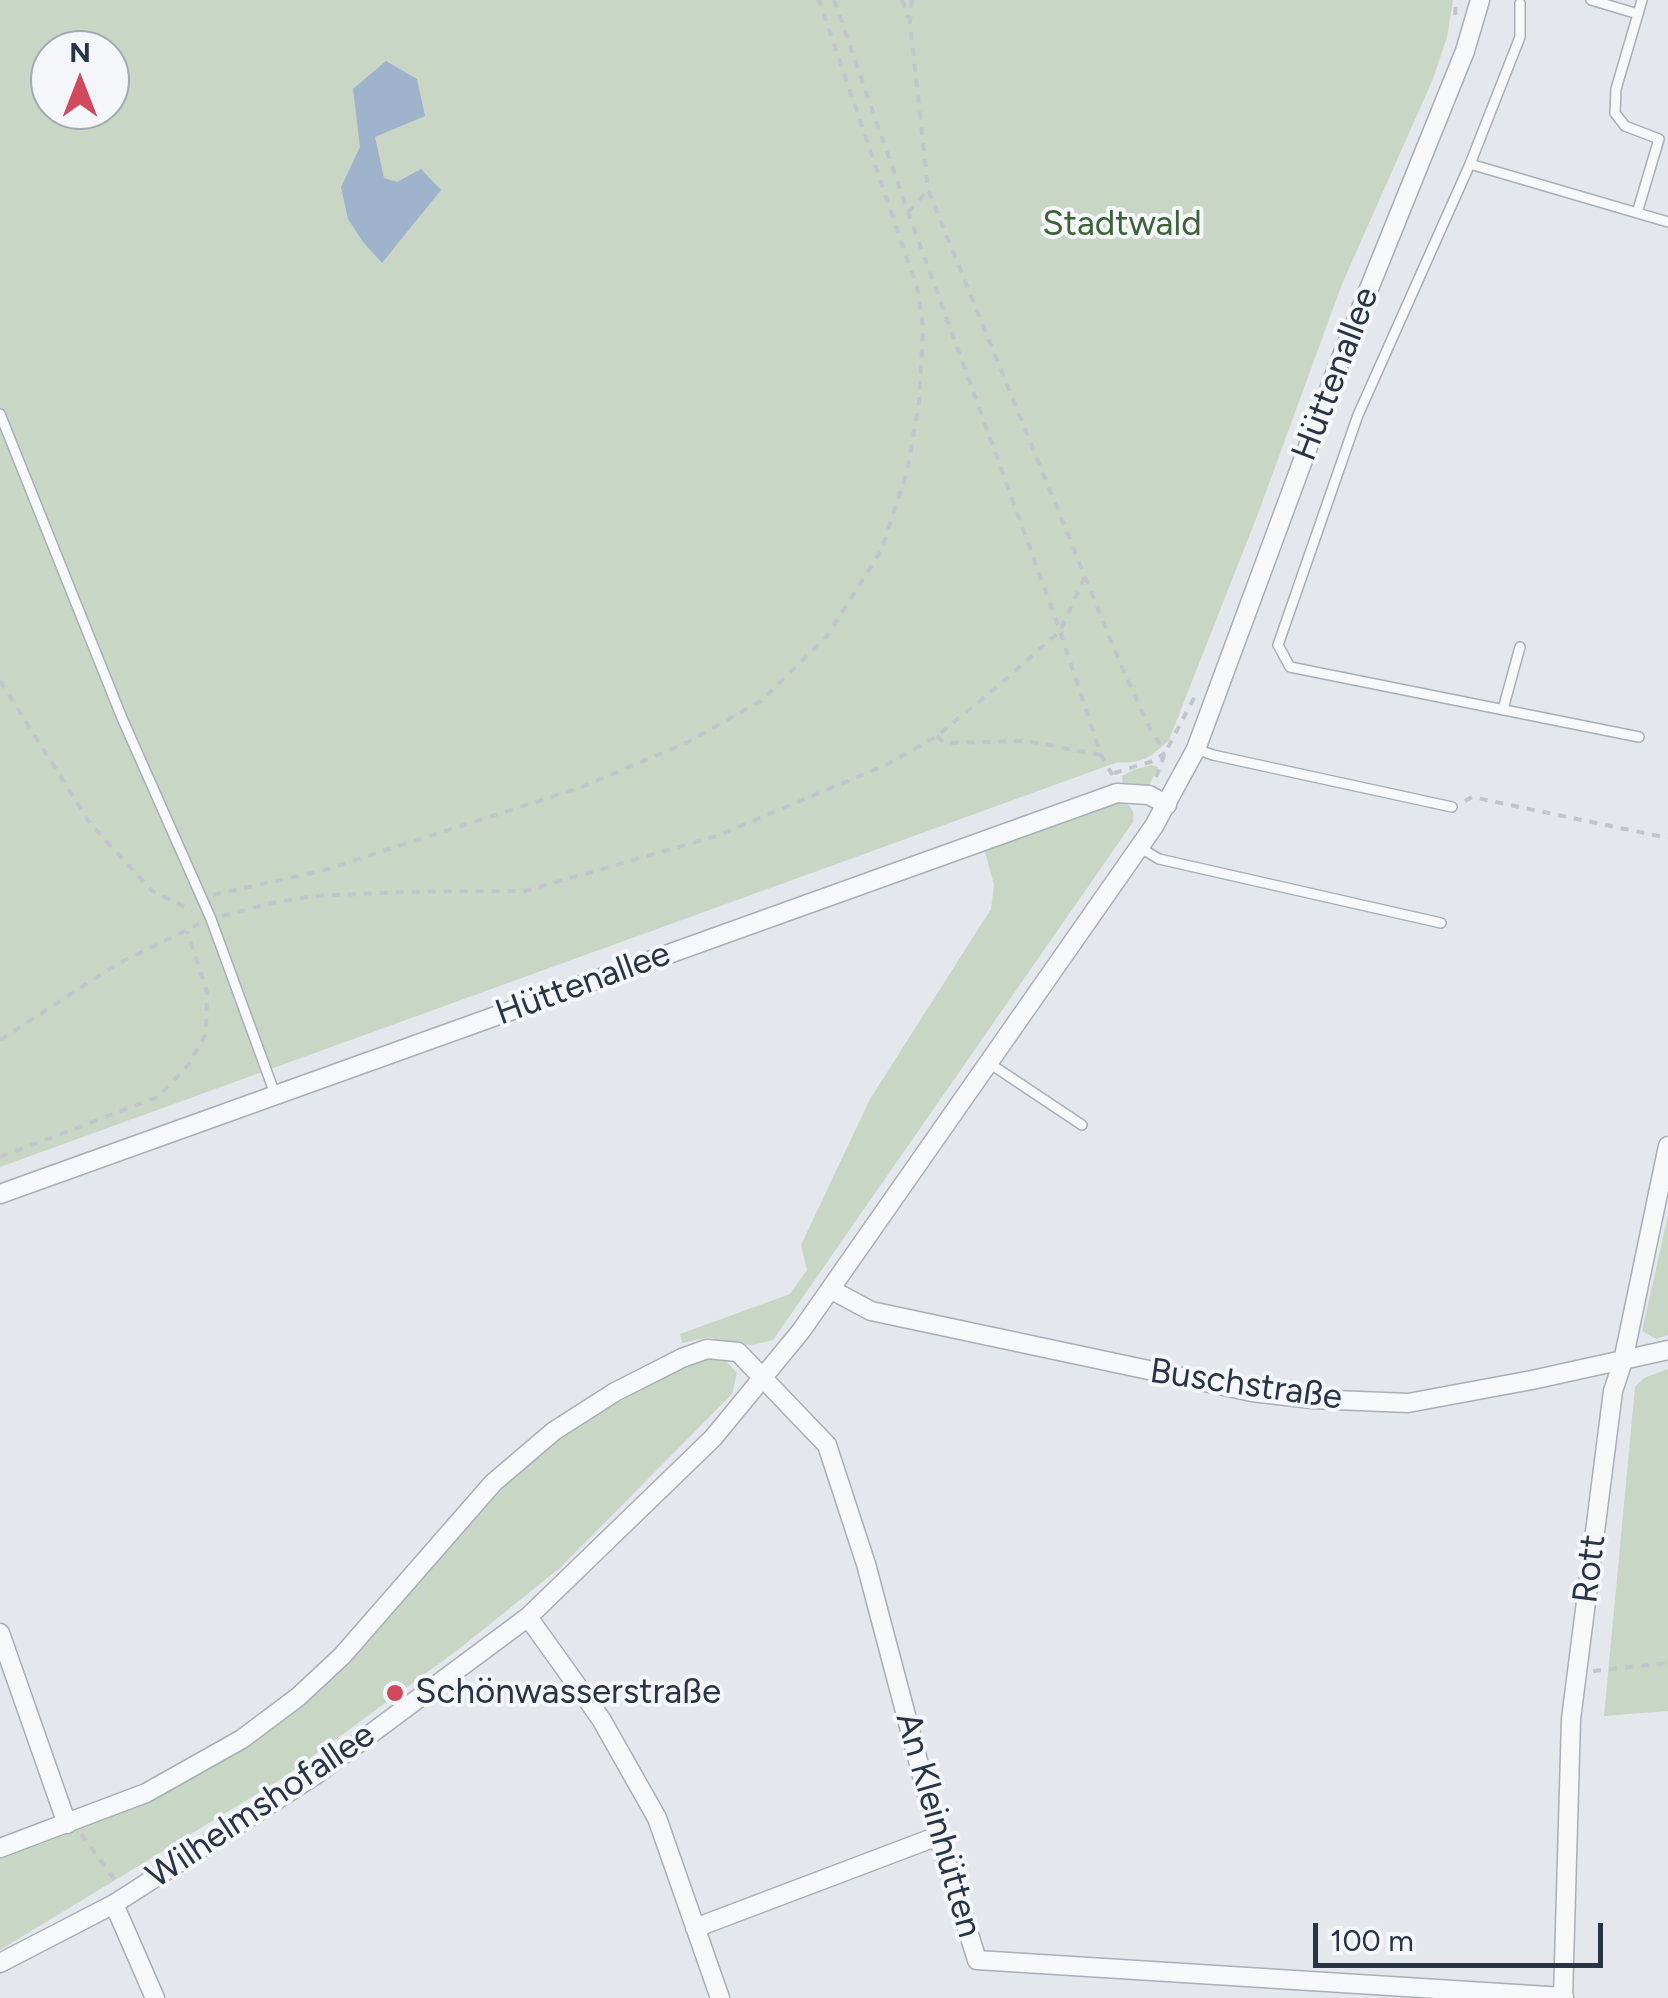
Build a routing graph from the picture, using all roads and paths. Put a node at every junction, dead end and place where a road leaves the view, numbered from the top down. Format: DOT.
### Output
graph roads {
  1 [pos="819,0"];
  2 [pos="834,0"];
  3 [pos="902,0"];
  4 [pos="912,0"];
  5 [pos="1480,0"];
  6 [pos="1591,0"];
  7 [pos="1642,0"];
  8 [pos="1517,1"];
  9 [pos="1638,14"];
  10 [pos="910,22"];
  11 [pos="1470,164"];
  12 [pos="928,190"];
  13 [pos="908,212"];
  14 [pos="1636,213"];
  15 [pos="1668,222"];
  16 [pos="0,414"];
  17 [pos="1085,576"];
  18 [pos="1060,631"];
  19 [pos="1520,647"];
  20 [pos="0,680"];
  21 [pos="1503,709"];
  22 [pos="937,736"];
  23 [pos="1639,737"];
  24 [pos="1196,749"];
  25 [pos="1112,773"];
  26 [pos="1167,804"];
  27 [pos="1452,807"];
  28 [pos="1668,838"];
  29 [pos="1140,848"];
  30 [pos="200,898"];
  31 [pos="211,919"];
  32 [pos="1441,923"];
  33 [pos="186,929"];
  34 [pos="0,1040"];
  35 [pos="989,1063"];
  36 [pos="275,1094"];
  37 [pos="1082,1125"];
  38 [pos="1668,1146"];
  39 [pos="0,1156"];
  40 [pos="0,1194"];
  41 [pos="830,1289"];
  42 [pos="1668,1350"];
  43 [pos="1623,1361"];
  44 [pos="764,1378"];
  45 [pos="528,1617"];
  46 [pos="0,1633"];
  47 [pos="1668,1663"];
  48 [pos="1577,1673"];
  49 [pos="71,1823"];
  50 [pos="938,1836"];
  51 [pos="0,1848"];
  52 [pos="120,1900"];
  53 [pos="696,1928"];
  54 [pos="0,1963"];
  55 [pos="1564,1997"];
  56 [pos="154,1998"];
  57 [pos="720,1998"];
  1 -- 30 [label="path"];
  2 -- 13 [label="path"];
  3 -- 10 [label="path"];
  4 -- 10 [label="path"];
  5 -- 24 [label="street, Hüttenallee"];
  6 -- 9 [label="lane"];
  7 -- 9 [label="lane"];
  8 -- 11 [label="lane"];
  9 -- 14 [label="lane"];
  10 -- 12 [label="path"];
  11 -- 14 [label="lane"];
  11 -- 21 [label="lane"];
  12 -- 13 [label="path"];
  12 -- 17 [label="path"];
  13 -- 18 [label="path"];
  14 -- 15 [label="lane"];
  16 -- 30 [label="lane"];
  17 -- 18 [label="path"];
  17 -- 25 [label="path"];
  18 -- 22 [label="path"];
  18 -- 22 [label="path"];
  19 -- 21 [label="lane"];
  20 -- 31 [label="path"];
  21 -- 23 [label="lane"];
  22 -- 31 [label="path"];
  24 -- 26 [label="street, Hüttenallee"];
  24 -- 27 [label="lane"];
  26 -- 29 [label="street, Hüttenallee"];
  26 -- 36 [label="street, Hüttenallee"];
  27 -- 28 [label="path"];
  29 -- 32 [label="lane"];
  29 -- 35 [label="street, Hüttenallee"];
  30 -- 31 [label="lane"];
  31 -- 33 [label="path"];
  31 -- 36 [label="lane"];
  33 -- 34 [label="path"];
  33 -- 39 [label="path"];
  35 -- 37 [label="lane"];
  35 -- 41 [label="street, Hüttenallee"];
  36 -- 40 [label="street, Hüttenallee"];
  38 -- 43 [label="street, Rott"];
  41 -- 43 [label="street, Buschstraße"];
  41 -- 44 [label="street, Wilhelmshofallee"];
  42 -- 43 [label="street, Buschstraße"];
  43 -- 48 [label="street, Rott"];
  44 -- 45 [label="street, Wilhelmshofallee"];
  44 -- 49 [label="street, Wilhelmshofallee"];
  44 -- 50 [label="street, An Kleinhütten"];
  45 -- 52 [label="street, Wilhelmshofallee"];
  45 -- 53 [label="street"];
  46 -- 49 [label="street"];
  47 -- 48 [label="path"];
  48 -- 55 [label="street, Rott"];
  49 -- 51 [label="street, Wilhelmshofallee"];
  49 -- 52 [label="path"];
  50 -- 53 [label="street"];
  50 -- 55 [label="street, An Kleinhütten"];
  52 -- 54 [label="street, Wilhelmshofallee"];
  52 -- 56 [label="street"];
  53 -- 57 [label="street"];
}
